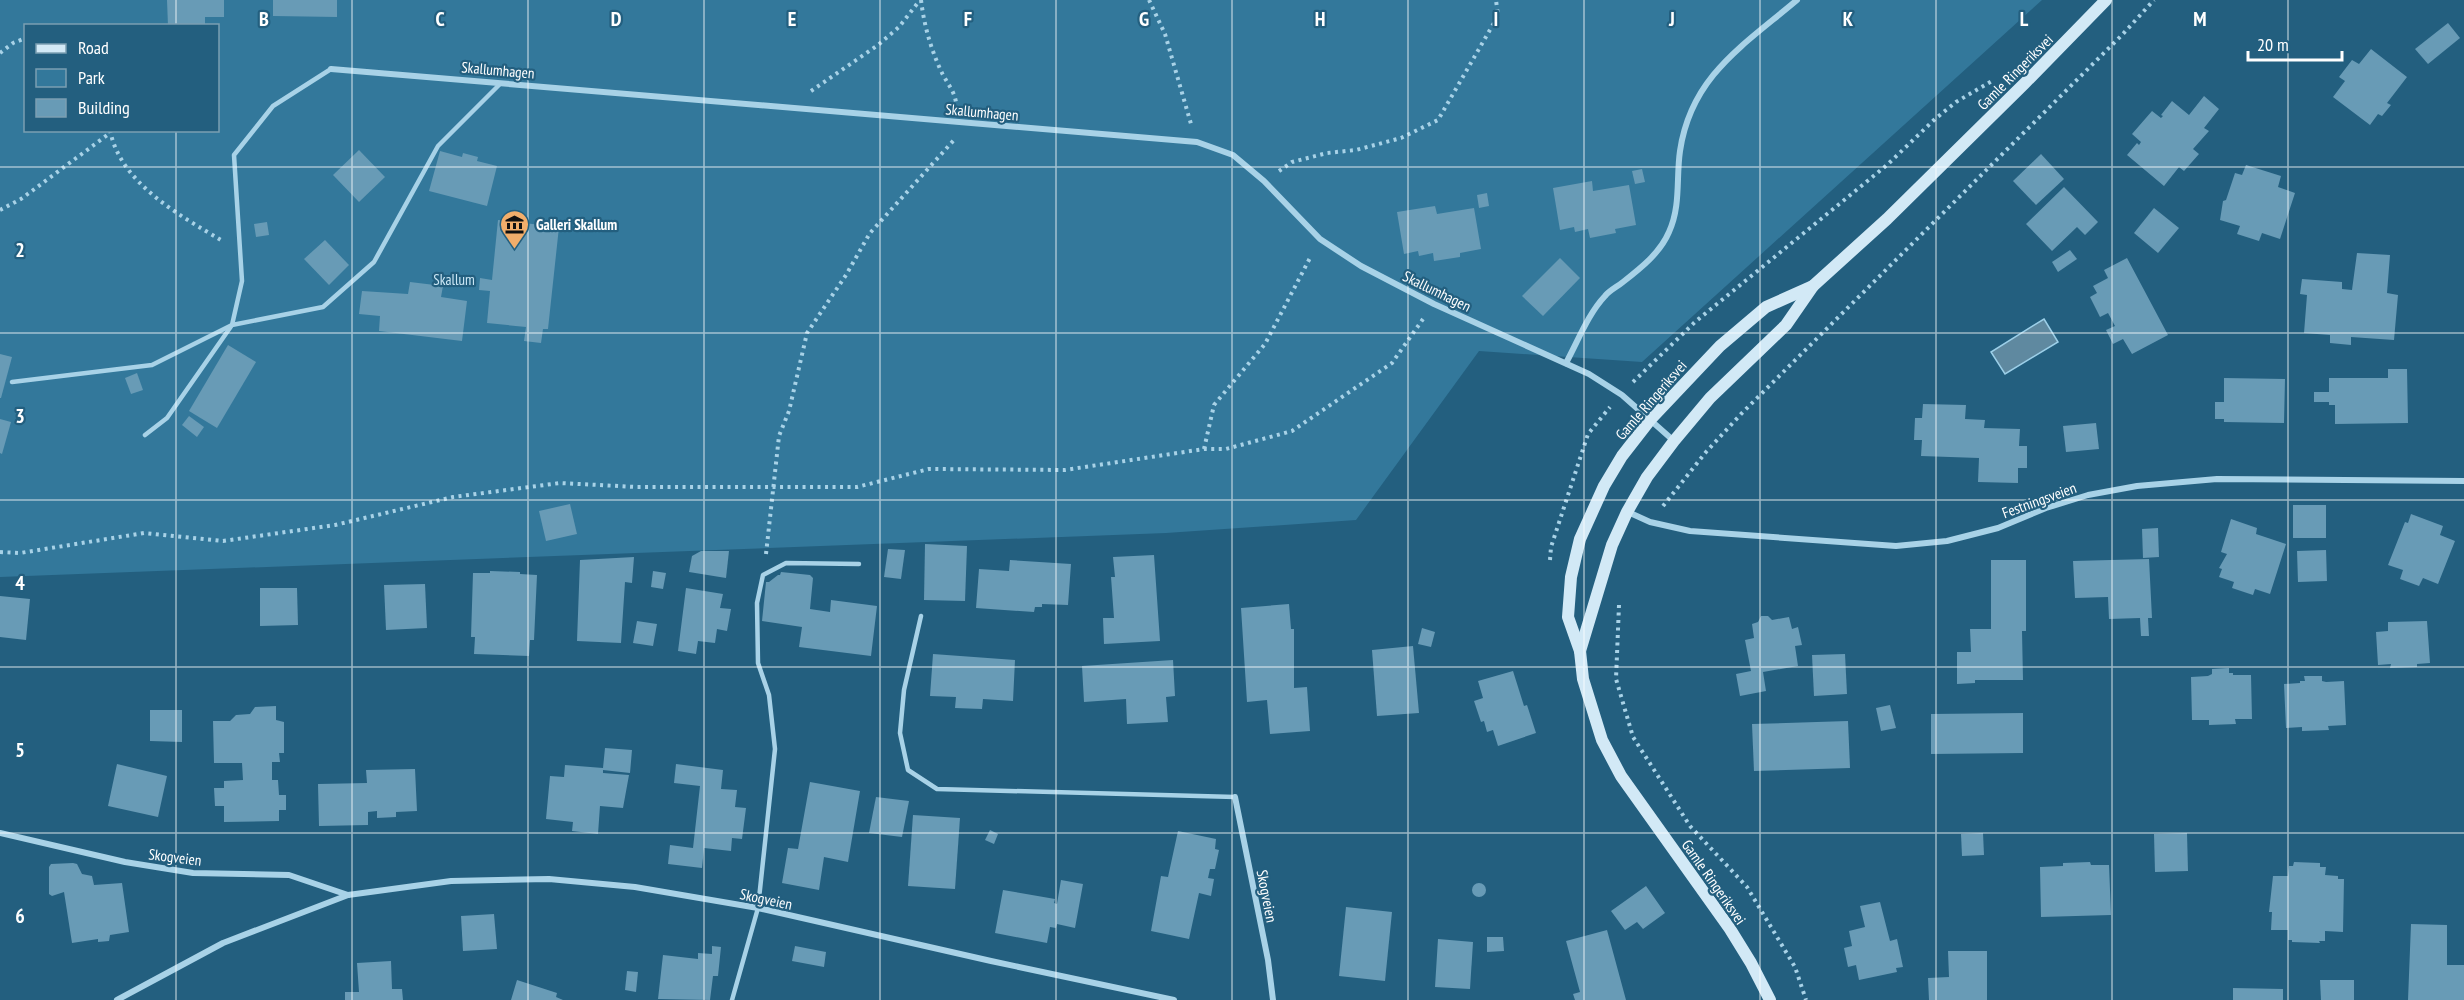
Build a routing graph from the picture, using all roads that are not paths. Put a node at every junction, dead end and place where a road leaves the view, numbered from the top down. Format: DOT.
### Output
graph roads {
  1 [pos="1797,0"];
  2 [pos="2106,0"];
  3 [pos="331,69"];
  4 [pos="502,82"];
  5 [pos="1812,286"];
  6 [pos="232,325"];
  7 [pos="1566,363"];
  8 [pos="12,382"];
  9 [pos="1650,420"];
  10 [pos="145,435"];
  11 [pos="1674,441"];
  12 [pos="2464,481"];
  13 [pos="1627,512"];
  14 [pos="860,564"];
  15 [pos="921,616"];
  16 [pos="1580,651"];
  17 [pos="1235,797"];
  18 [pos="0,833"];
  19 [pos="348,895"];
  20 [pos="758,908"];
  21 [pos="117,1000"];
  22 [pos="732,1000"];
  23 [pos="1174,1000"];
  24 [pos="1273,1000"];
  25 [pos="1770,1000"];
  1 -- 7 [label="street"];
  2 -- 5 [label="main road, Gamle Ringeriksvei"];
  3 -- 4 [label="street, Skallumhagen"];
  3 -- 6 [label="lane"];
  4 -- 6 [label="lane"];
  4 -- 7 [label="street, Skallumhagen"];
  5 -- 9 [label="main road, Gamle Ringeriksvei"];
  5 -- 11 [label="main road, Gamle Ringeriksvei"];
  6 -- 8 [label="lane"];
  6 -- 10 [label="lane"];
  7 -- 9 [label="street, Skallumhagen"];
  9 -- 11 [label="street, Skallumhagen"];
  9 -- 16 [label="main road, Gamle Ringeriksvei"];
  11 -- 13 [label="main road, Gamle Ringeriksvei"];
  12 -- 13 [label="street, Festningsveien"];
  13 -- 16 [label="main road, Gamle Ringeriksvei"];
  14 -- 20 [label="lane"];
  15 -- 17 [label="lane"];
  16 -- 25 [label="main road, Gamle Ringeriksvei"];
  17 -- 24 [label="street, Skogveien"];
  18 -- 19 [label="street, Skogveien"];
  19 -- 20 [label="street, Skogveien"];
  19 -- 21 [label="street, Skogveien"];
  20 -- 22 [label="lane"];
  20 -- 23 [label="street, Skogveien"];
}
